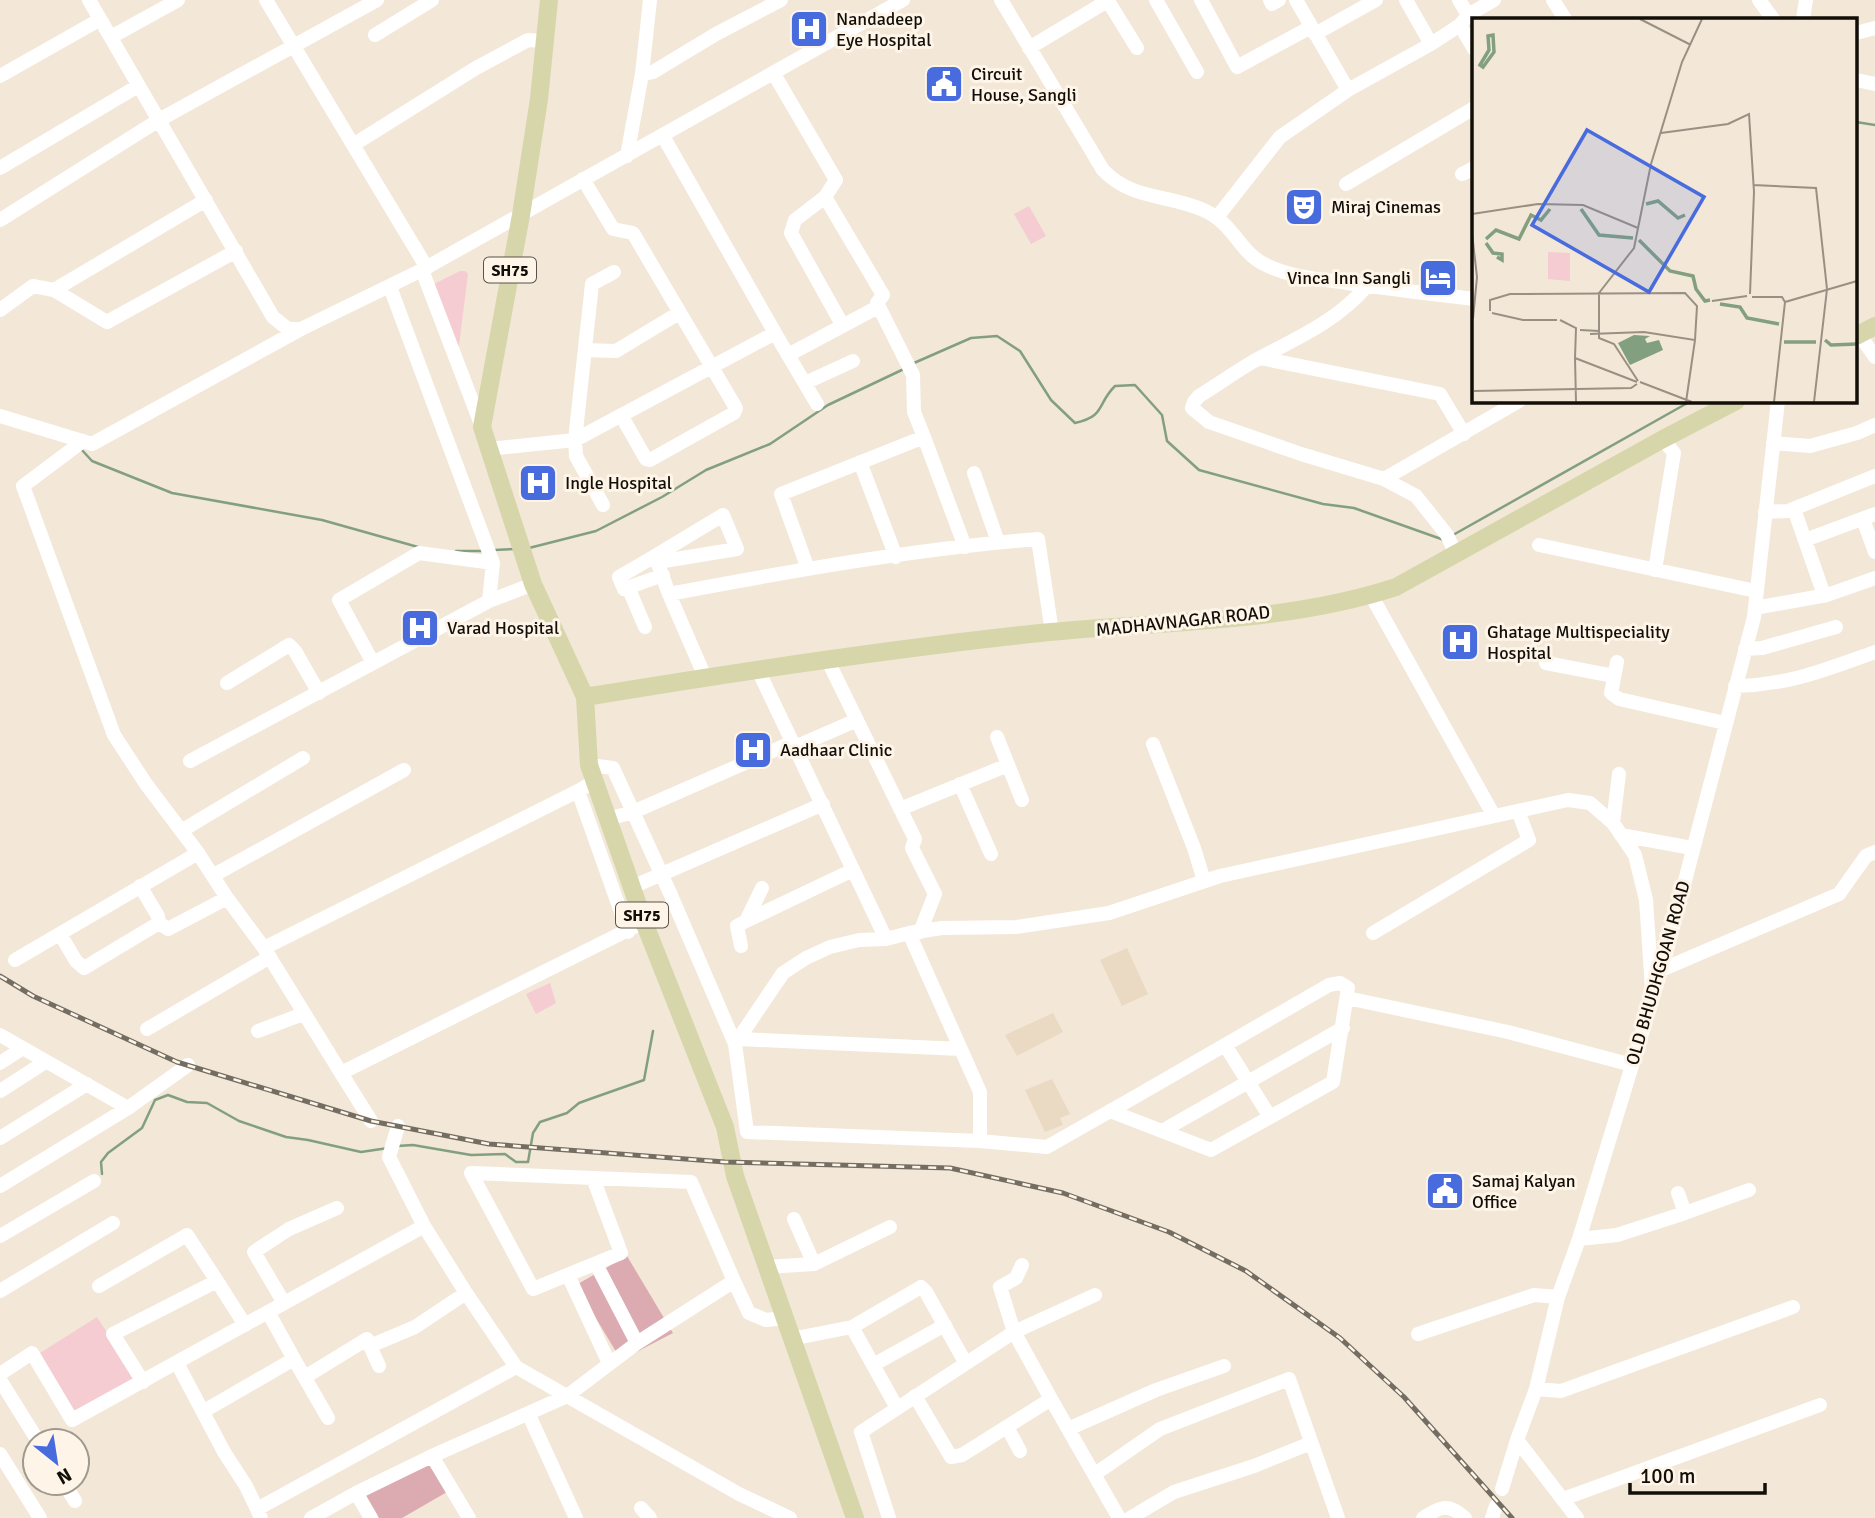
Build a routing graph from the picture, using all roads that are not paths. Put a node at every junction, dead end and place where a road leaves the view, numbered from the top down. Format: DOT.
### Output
graph roads {
  1 [pos="89,0"];
  2 [pos="178,0"];
  3 [pos="266,0"];
  4 [pos="377,0"];
  5 [pos="432,0"];
  6 [pos="549,0"];
  7 [pos="650,0"];
  8 [pos="781,0"];
  9 [pos="903,0"];
  10 [pos="1001,0"];
  11 [pos="1108,0"];
  12 [pos="1156,0"];
  13 [pos="1201,0"];
  14 [pos="1270,0"];
  15 [pos="1279,0"];
  16 [pos="1296,0"];
  17 [pos="1376,0"];
  18 [pos="1406,0"];
  19 [pos="1459,0"];
  20 [pos="1494,0"];
  21 [pos="1553,0"];
  22 [pos="1759,0"];
  23 [pos="1806,0"];
  24 [pos="1564,18"];
  25 [pos="1772,18"];
  26 [pos="1803,18"];
  27 [pos="99,20"];
  28 [pos="1464,20"];
  29 [pos="1875,28"];
  30 [pos="1313,30"];
  31 [pos="1857,33"];
  32 [pos="375,35"];
  33 [pos="111,37"];
  34 [pos="544,41"];
  35 [pos="1472,43"];
  36 [pos="1431,44"];
  37 [pos="295,46"];
  38 [pos="1029,48"];
  39 [pos="1137,48"];
  40 [pos="1197,72"];
  41 [pos="642,74"];
  42 [pos="774,74"];
  43 [pos="0,76"];
  44 [pos="1857,80"];
  45 [pos="1875,84"];
  46 [pos="138,86"];
  47 [pos="1348,90"];
  48 [pos="1472,109"];
  49 [pos="159,120"];
  50 [pos="663,136"];
  51 [pos="353,145"];
  52 [pos="627,156"];
  53 [pos="0,168"];
  54 [pos="583,179"];
  55 [pos="1346,184"];
  56 [pos="825,197"];
  57 [pos="206,200"];
  58 [pos="520,215"];
  59 [pos="1217,216"];
  60 [pos="0,220"];
  61 [pos="236,251"];
  62 [pos="424,269"];
  63 [pos="614,272"];
  64 [pos="1367,286"];
  65 [pos="390,287"];
  66 [pos="54,290"];
  67 [pos="1472,299"];
  68 [pos="878,307"];
  69 [pos="0,310"];
  70 [pos="679,313"];
  71 [pos="843,326"];
  72 [pos="302,329"];
  73 [pos="1863,332"];
  74 [pos="775,333"];
  75 [pos="585,350"];
  76 [pos="788,355"];
  77 [pos="1875,357"];
  78 [pos="1260,358"];
  79 [pos="853,361"];
  80 [pos="711,367"];
  81 [pos="805,383"];
  82 [pos="1517,402"];
  83 [pos="1734,402"];
  84 [pos="1778,402"];
  85 [pos="817,404"];
  86 [pos="621,415"];
  87 [pos="0,416"];
  88 [pos="1875,425"];
  89 [pos="482,427"];
  90 [pos="1464,434"];
  91 [pos="924,437"];
  92 [pos="1663,439"];
  93 [pos="575,440"];
  94 [pos="83,441"];
  95 [pos="1773,443"];
  96 [pos="488,449"];
  97 [pos="860,462"];
  98 [pos="974,472"];
  99 [pos="1875,476"];
  100 [pos="1384,479"];
  101 [pos="603,505"];
  102 [pos="1794,509"];
  103 [pos="1765,512"];
  104 [pos="1869,516"];
  105 [pos="1805,540"];
  106 [pos="998,542"];
  107 [pos="1539,545"];
  108 [pos="965,547"];
  109 [pos="1875,552"];
  110 [pos="1456,554"];
  111 [pos="895,557"];
  112 [pos="493,563"];
  113 [pos="659,564"];
  114 [pos="808,569"];
  115 [pos="1656,570"];
  116 [pos="1875,578"];
  117 [pos="533,584"];
  118 [pos="1756,591"];
  119 [pos="669,594"];
  120 [pos="1371,596"];
  121 [pos="1824,596"];
  122 [pos="489,601"];
  123 [pos="1755,608"];
  124 [pos="645,627"];
  125 [pos="1836,627"];
  126 [pos="1052,632"];
  127 [pos="1745,649"];
  128 [pos="1875,652"];
  129 [pos="828,661"];
  130 [pos="373,663"];
  131 [pos="1546,663"];
  132 [pos="758,670"];
  133 [pos="705,677"];
  134 [pos="226,683"];
  135 [pos="1735,686"];
  136 [pos="319,693"];
  137 [pos="585,697"];
  138 [pos="857,720"];
  139 [pos="1725,723"];
  140 [pos="997,737"];
  141 [pos="1153,744"];
  142 [pos="794,745"];
  143 [pos="303,758"];
  144 [pos="190,761"];
  145 [pos="1008,765"];
  146 [pos="404,770"];
  147 [pos="592,773"];
  148 [pos="1619,774"];
  149 [pos="960,784"];
  150 [pos="578,791"];
  151 [pos="1022,800"];
  152 [pos="823,804"];
  153 [pos="900,809"];
  154 [pos="1518,811"];
  155 [pos="633,812"];
  156 [pos="1494,816"];
  157 [pos="608,819"];
  158 [pos="1617,829"];
  159 [pos="181,831"];
  160 [pos="1692,848"];
  161 [pos="1875,852"];
  162 [pos="198,853"];
  163 [pos="991,854"];
  164 [pos="853,870"];
  165 [pos="214,875"];
  166 [pos="662,875"];
  167 [pos="1204,881"];
  168 [pos="140,886"];
  169 [pos="632,887"];
  170 [pos="762,888"];
  171 [pos="227,898"];
  172 [pos="746,921"];
  173 [pos="644,922"];
  174 [pos="159,923"];
  175 [pos="628,932"];
  176 [pos="914,932"];
  177 [pos="60,933"];
  178 [pos="1373,933"];
  179 [pos="886,939"];
  180 [pos="741,946"];
  181 [pos="267,952"];
  182 [pos="15,960"];
  183 [pos="1661,970"];
  184 [pos="1347,998"];
  185 [pos="1653,998"];
  186 [pos="303,1014"];
  187 [pos="1343,1028"];
  188 [pos="147,1029"];
  189 [pos="258,1031"];
  190 [pos="0,1035"];
  191 [pos="737,1042"];
  192 [pos="1225,1045"];
  193 [pos="23,1048"];
  194 [pos="961,1049"];
  195 [pos="45,1062"];
  196 [pos="0,1063"];
  197 [pos="188,1065"];
  198 [pos="1632,1065"];
  199 [pos="341,1073"];
  200 [pos="1248,1082"];
  201 [pos="87,1084"];
  202 [pos="0,1091"];
  203 [pos="128,1108"];
  204 [pos="1110,1111"];
  205 [pos="1270,1117"];
  206 [pos="371,1121"];
  207 [pos="398,1126"];
  208 [pos="1162,1131"];
  209 [pos="0,1138"];
  210 [pos="980,1141"];
  211 [pos="593,1178"];
  212 [pos="94,1181"];
  213 [pos="0,1186"];
  214 [pos="1749,1190"];
  215 [pos="1678,1193"];
  216 [pos="337,1208"];
  217 [pos="1685,1213"];
  218 [pos="794,1219"];
  219 [pos="113,1223"];
  220 [pos="425,1226"];
  221 [pos="890,1227"];
  222 [pos="0,1236"];
  223 [pos="1580,1239"];
  224 [pos="596,1264"];
  225 [pos="814,1264"];
  226 [pos="1022,1265"];
  227 [pos="766,1267"];
  228 [pos="568,1275"];
  229 [pos="217,1281"];
  230 [pos="734,1281"];
  231 [pos="99,1286"];
  232 [pos="0,1291"];
  233 [pos="466,1293"];
  234 [pos="1095,1295"];
  235 [pos="1558,1297"];
  236 [pos="284,1303"];
  237 [pos="1793,1307"];
  238 [pos="268,1312"];
  239 [pos="785,1318"];
  240 [pos="245,1325"];
  241 [pos="945,1325"];
  242 [pos="852,1327"];
  243 [pos="1014,1332"];
  244 [pos="1418,1334"];
  245 [pos="791,1339"];
  246 [pos="637,1343"];
  247 [pos="370,1346"];
  248 [pos="294,1359"];
  249 [pos="965,1362"];
  250 [pos="177,1363"];
  251 [pos="609,1363"];
  252 [pos="873,1365"];
  253 [pos="379,1366"];
  254 [pos="1224,1366"];
  255 [pos="516,1367"];
  256 [pos="0,1374"];
  257 [pos="305,1377"];
  258 [pos="0,1380"];
  259 [pos="143,1382"];
  260 [pos="1536,1389"];
  261 [pos="567,1396"];
  262 [pos="915,1396"];
  263 [pos="1051,1399"];
  264 [pos="1820,1405"];
  265 [pos="897,1408"];
  266 [pos="204,1411"];
  267 [pos="528,1413"];
  268 [pos="328,1418"];
  269 [pos="29,1427"];
  270 [pos="1007,1427"];
  271 [pos="1068,1429"];
  272 [pos="1517,1440"];
  273 [pos="1311,1443"];
  274 [pos="1020,1451"];
  275 [pos="0,1454"];
  276 [pos="432,1456"];
  277 [pos="1095,1474"];
  278 [pos="1502,1489"];
  279 [pos="356,1493"];
  280 [pos="73,1497"];
  281 [pos="1563,1499"];
  282 [pos="75,1501"];
  283 [pos="259,1514"];
  284 [pos="40,1518"];
  285 [pos="311,1518"];
  286 [pos="371,1518"];
  287 [pos="469,1518"];
  288 [pos="576,1518"];
  289 [pos="790,1518"];
  290 [pos="855,1518"];
  291 [pos="889,1518"];
  292 [pos="1119,1518"];
  293 [pos="1130,1518"];
  294 [pos="1338,1518"];
  295 [pos="1423,1518"];
  296 [pos="1465,1518"];
  297 [pos="1577,1518"];
  1 -- 27 [label="street"];
  2 -- 33 [label="street"];
  3 -- 37 [label="street"];
  4 -- 37 [label="street"];
  5 -- 32 [label="street"];
  6 -- 34 [label="main road, SH75"];
  7 -- 41 [label="street"];
  8 -- 41 [label="street"];
  9 -- 42 [label="street"];
  10 -- 38 [label="street"];
  11 -- 38 [label="street"];
  11 -- 39 [label="street"];
  12 -- 40 [label="street"];
  13 -- 30 [label="street"];
  14 -- 15 [label="street"];
  16 -- 30 [label="street"];
  17 -- 30 [label="street"];
  18 -- 36 [label="street"];
  19 -- 28 [label="street"];
  20 -- 28 [label="street"];
  21 -- 24 [label="street"];
  22 -- 25 [label="street"];
  23 -- 26 [label="street"];
  27 -- 33 [label="street"];
  27 -- 43 [label="street"];
  28 -- 35 [label="street"];
  28 -- 36 [label="street"];
  29 -- 31 [label="street"];
  30 -- 47 [label="street"];
  33 -- 46 [label="street"];
  34 -- 51 [label="street"];
  34 -- 58 [label="main road, SH75"];
  36 -- 47 [label="street"];
  37 -- 49 [label="street"];
  37 -- 51 [label="street"];
  38 -- 59 [label="street"];
  41 -- 52 [label="street"];
  42 -- 50 [label="street"];
  42 -- 56 [label="street"];
  44 -- 45 [label="street"];
  46 -- 49 [label="street"];
  46 -- 53 [label="street"];
  47 -- 59 [label="street"];
  48 -- 55 [label="street"];
  49 -- 57 [label="street"];
  49 -- 60 [label="street"];
  50 -- 52 [label="street"];
  50 -- 74 [label="street"];
  51 -- 62 [label="street"];
  52 -- 54 [label="street"];
  54 -- 58 [label="street"];
  54 -- 70 [label="street"];
  56 -- 68 [label="street"];
  56 -- 71 [label="street"];
  57 -- 61 [label="street"];
  57 -- 66 [label="street"];
  58 -- 62 [label="street"];
  58 -- 89 [label="main road, SH75"];
  59 -- 64 [label="street"];
  61 -- 66 [label="street"];
  61 -- 72 [label="street"];
  62 -- 65 [label="street"];
  62 -- 89 [label="street"];
  63 -- 75 [label="street"];
  64 -- 67 [label="street"];
  64 -- 78 [label="street"];
  65 -- 72 [label="street"];
  65 -- 112 [label="street"];
  66 -- 69 [label="street"];
  68 -- 71 [label="street"];
  68 -- 91 [label="street"];
  70 -- 75 [label="street"];
  70 -- 80 [label="street"];
  71 -- 76 [label="street"];
  72 -- 94 [label="street"];
  73 -- 77 [label="street"];
  74 -- 76 [label="street"];
  74 -- 80 [label="street"];
  75 -- 93 [label="street"];
  76 -- 81 [label="street"];
  78 -- 90 [label="street"];
  78 -- 100 [label="street"];
  79 -- 81 [label="street"];
  80 -- 86 [label="street"];
  80 -- 86 [label="street"];
  81 -- 85 [label="street"];
  82 -- 90 [label="street"];
  83 -- 92 [label="main road, MADHAVNAGAR ROAD"];
  84 -- 95 [label="street, OLD BHUDHGOAN ROAD"];
  86 -- 93 [label="street"];
  87 -- 94 [label="street"];
  88 -- 95 [label="street"];
  89 -- 96 [label="main road, SH75"];
  90 -- 100 [label="street"];
  91 -- 97 [label="street"];
  91 -- 108 [label="street"];
  92 -- 110 [label="main road, MADHAVNAGAR ROAD"];
  92 -- 115 [label="street"];
  93 -- 96 [label="street"];
  93 -- 101 [label="street"];
  94 -- 159 [label="street"];
  95 -- 103 [label="street, OLD BHUDHGOAN ROAD"];
  96 -- 117 [label="main road, SH75"];
  97 -- 111 [label="street"];
  97 -- 114 [label="street"];
  98 -- 106 [label="street"];
  99 -- 102 [label="street"];
  100 -- 110 [label="street"];
  102 -- 103 [label="street"];
  102 -- 105 [label="street"];
  103 -- 118 [label="street, OLD BHUDHGOAN ROAD"];
  104 -- 105 [label="street"];
  104 -- 109 [label="street"];
  105 -- 121 [label="street"];
  106 -- 108 [label="street"];
  106 -- 126 [label="street"];
  107 -- 115 [label="street"];
  108 -- 111 [label="street"];
  110 -- 120 [label="main road, MADHAVNAGAR ROAD"];
  111 -- 114 [label="street"];
  112 -- 122 [label="street"];
  112 -- 130 [label="street"];
  113 -- 113 [label="street"];
  113 -- 119 [label="street"];
  113 -- 124 [label="street"];
  114 -- 119 [label="street"];
  115 -- 118 [label="street"];
  116 -- 121 [label="street"];
  117 -- 122 [label="street"];
  117 -- 137 [label="main road, SH75"];
  118 -- 123 [label="street, OLD BHUDHGOAN ROAD"];
  119 -- 133 [label="street"];
  120 -- 126 [label="main road, MADHAVNAGAR ROAD"];
  120 -- 156 [label="street"];
  121 -- 123 [label="street"];
  122 -- 130 [label="street"];
  123 -- 127 [label="street, OLD BHUDHGOAN ROAD"];
  125 -- 127 [label="street"];
  126 -- 129 [label="main road, MADHAVNAGAR ROAD"];
  127 -- 135 [label="street, OLD BHUDHGOAN ROAD"];
  128 -- 135 [label="street"];
  129 -- 132 [label="main road, MADHAVNAGAR ROAD"];
  129 -- 138 [label="street"];
  130 -- 136 [label="street"];
  131 -- 139 [label="street"];
  132 -- 133 [label="main road, MADHAVNAGAR ROAD"];
  132 -- 142 [label="street"];
  133 -- 137 [label="main road, MADHAVNAGAR ROAD"];
  134 -- 136 [label="street"];
  135 -- 139 [label="street, OLD BHUDHGOAN ROAD"];
  136 -- 144 [label="street"];
  137 -- 147 [label="main road, SH75"];
  138 -- 142 [label="street"];
  138 -- 153 [label="street"];
  139 -- 160 [label="street, OLD BHUDHGOAN ROAD"];
  140 -- 145 [label="street"];
  141 -- 167 [label="street"];
  142 -- 152 [label="street"];
  142 -- 155 [label="street"];
  143 -- 159 [label="street"];
  145 -- 149 [label="street"];
  145 -- 151 [label="street"];
  146 -- 165 [label="street"];
  147 -- 150 [label="street"];
  147 -- 155 [label="street"];
  147 -- 157 [label="main road, SH75"];
  148 -- 158 [label="street"];
  149 -- 153 [label="street"];
  149 -- 163 [label="street"];
  150 -- 175 [label="street"];
  150 -- 181 [label="street"];
  152 -- 164 [label="street"];
  152 -- 166 [label="street"];
  153 -- 176 [label="street"];
  154 -- 156 [label="street"];
  154 -- 158 [label="street"];
  154 -- 178 [label="street"];
  155 -- 157 [label="street"];
  155 -- 166 [label="street"];
  156 -- 167 [label="street"];
  157 -- 169 [label="main road, SH75"];
  158 -- 160 [label="street"];
  158 -- 185 [label="street"];
  159 -- 162 [label="street"];
  160 -- 183 [label="street, OLD BHUDHGOAN ROAD"];
  161 -- 183 [label="street"];
  162 -- 165 [label="street"];
  162 -- 168 [label="street"];
  164 -- 172 [label="street"];
  164 -- 179 [label="street"];
  165 -- 171 [label="street"];
  166 -- 169 [label="street"];
  166 -- 191 [label="street"];
  167 -- 176 [label="street"];
  168 -- 174 [label="street"];
  168 -- 177 [label="street"];
  169 -- 173 [label="main road, SH75"];
  170 -- 172 [label="street"];
  171 -- 174 [label="street"];
  171 -- 181 [label="street"];
  172 -- 180 [label="street"];
  173 -- 175 [label="street"];
  173 -- 227 [label="main road, SH75"];
  174 -- 177 [label="street"];
  175 -- 199 [label="street"];
  176 -- 179 [label="street"];
  176 -- 194 [label="street"];
  177 -- 182 [label="street"];
  179 -- 191 [label="street"];
  181 -- 186 [label="street"];
  181 -- 188 [label="street"];
  183 -- 185 [label="street, OLD BHUDHGOAN ROAD"];
  184 -- 187 [label="street"];
  184 -- 192 [label="street"];
  184 -- 198 [label="street"];
  185 -- 198 [label="street, OLD BHUDHGOAN ROAD"];
  186 -- 189 [label="street"];
  186 -- 199 [label="street"];
  187 -- 200 [label="street"];
  187 -- 205 [label="street"];
  190 -- 193 [label="street"];
  191 -- 194 [label="street"];
  191 -- 210 [label="street"];
  192 -- 200 [label="street"];
  192 -- 204 [label="street"];
  193 -- 195 [label="street"];
  193 -- 196 [label="street"];
  194 -- 210 [label="street"];
  195 -- 201 [label="street"];
  195 -- 202 [label="street"];
  197 -- 203 [label="street"];
  198 -- 223 [label="street, OLD BHUDHGOAN ROAD"];
  199 -- 206 [label="street"];
  200 -- 205 [label="street"];
  200 -- 208 [label="street"];
  201 -- 203 [label="street"];
  201 -- 209 [label="street"];
  203 -- 213 [label="street"];
  204 -- 208 [label="street"];
  204 -- 210 [label="street"];
  205 -- 208 [label="street"];
  207 -- 220 [label="street"];
  211 -- 224 [label="street"];
  211 -- 228 [label="street"];
  211 -- 230 [label="street"];
  212 -- 222 [label="street"];
  214 -- 217 [label="street"];
  215 -- 217 [label="street"];
  216 -- 236 [label="street"];
  217 -- 223 [label="street"];
  218 -- 225 [label="street"];
  219 -- 232 [label="street"];
  220 -- 233 [label="street"];
  220 -- 236 [label="street"];
  221 -- 225 [label="street"];
  223 -- 235 [label="street, OLD BHUDHGOAN ROAD"];
  224 -- 228 [label="street"];
  224 -- 246 [label="street"];
  225 -- 227 [label="street"];
  226 -- 243 [label="street"];
  227 -- 239 [label="main road, SH75"];
  228 -- 251 [label="street"];
  229 -- 231 [label="street"];
  229 -- 240 [label="street"];
  229 -- 259 [label="street"];
  230 -- 239 [label="street"];
  230 -- 246 [label="street"];
  233 -- 247 [label="street"];
  233 -- 255 [label="street"];
  234 -- 243 [label="street"];
  235 -- 244 [label="street"];
  235 -- 260 [label="street, OLD BHUDHGOAN ROAD"];
  236 -- 238 [label="street"];
  237 -- 260 [label="street"];
  238 -- 240 [label="street"];
  238 -- 248 [label="street"];
  239 -- 245 [label="main road, SH75"];
  240 -- 250 [label="street"];
  241 -- 242 [label="street"];
  241 -- 249 [label="street"];
  241 -- 252 [label="street"];
  242 -- 245 [label="street"];
  242 -- 252 [label="street"];
  243 -- 249 [label="street"];
  243 -- 263 [label="street"];
  245 -- 290 [label="main road, SH75"];
  246 -- 251 [label="street"];
  247 -- 253 [label="street"];
  247 -- 257 [label="street"];
  248 -- 257 [label="street"];
  248 -- 266 [label="street"];
  249 -- 262 [label="street"];
  250 -- 259 [label="street"];
  250 -- 266 [label="street"];
  251 -- 261 [label="street"];
  252 -- 265 [label="street"];
  254 -- 271 [label="street"];
  255 -- 261 [label="street"];
  255 -- 283 [label="street"];
  256 -- 259 [label="street"];
  257 -- 268 [label="street"];
  258 -- 269 [label="street"];
  260 -- 272 [label="street, OLD BHUDHGOAN ROAD"];
  261 -- 267 [label="street"];
  261 -- 289 [label="street"];
  262 -- 265 [label="street"];
  262 -- 270 [label="street"];
  263 -- 270 [label="street"];
  263 -- 271 [label="street"];
  264 -- 281 [label="street"];
  265 -- 291 [label="street"];
  266 -- 283 [label="street"];
  267 -- 276 [label="street"];
  267 -- 288 [label="street"];
  270 -- 274 [label="street"];
  271 -- 277 [label="street"];
  272 -- 278 [label="street, OLD BHUDHGOAN ROAD"];
  272 -- 281 [label="street"];
  273 -- 277 [label="street"];
  273 -- 293 [label="street"];
  273 -- 294 [label="street"];
  275 -- 284 [label="street"];
  276 -- 279 [label="street"];
  276 -- 287 [label="street"];
  277 -- 292 [label="street"];
  279 -- 285 [label="street"];
  279 -- 286 [label="street"];
  280 -- 282 [label="street"];
  281 -- 297 [label="street"];
  295 -- 296 [label="street"];
}
